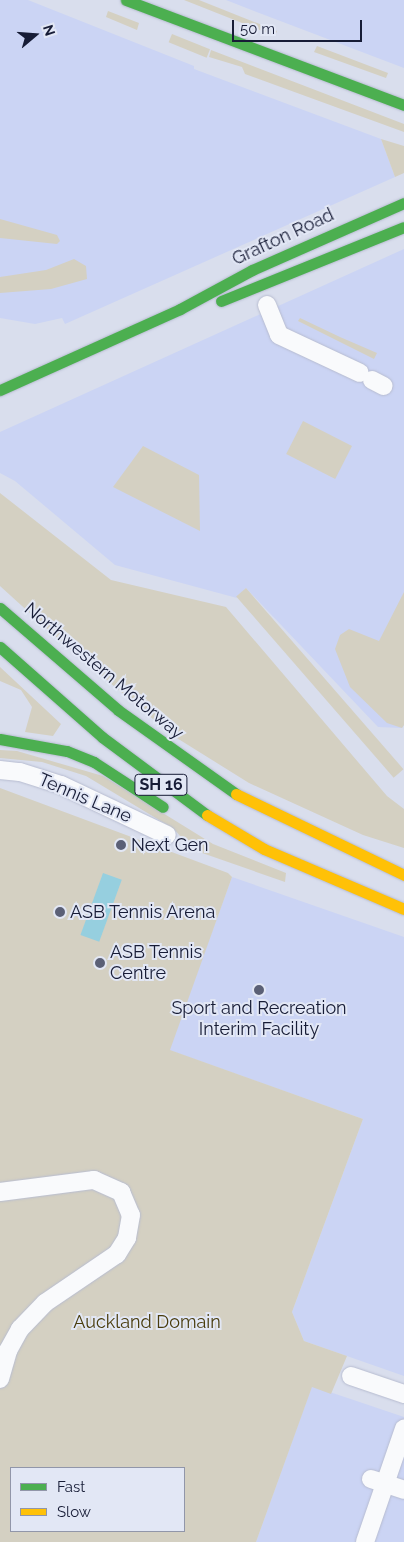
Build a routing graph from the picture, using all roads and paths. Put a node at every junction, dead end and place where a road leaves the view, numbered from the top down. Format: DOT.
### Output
graph roads {
  1 [pos="126,0"];
  2 [pos="404,105"];
  3 [pos="404,203"];
  4 [pos="404,227"];
  5 [pos="267,305"];
  6 [pos="180,309"];
  7 [pos="372,380"];
  8 [pos="0,390"];
  9 [pos="0,608"];
  10 [pos="0,647"];
  11 [pos="0,739"];
  12 [pos="0,770"];
  13 [pos="175,815"];
  14 [pos="289,823"];
  15 [pos="167,835"];
  16 [pos="244,853"];
  17 [pos="395,856"];
  18 [pos="404,875"];
  19 [pos="347,886"];
  20 [pos="404,909"];
  21 [pos="0,1192"];
  22 [pos="351,1376"];
  23 [pos="0,1379"];
  24 [pos="404,1394"];
  25 [pos="404,1429"];
  26 [pos="378,1481"];
  27 [pos="404,1490"];
  28 [pos="365,1542"];
  1 -- 2 [label="main road"];
  3 -- 6 [label="main road, Grafton Road"];
  4 -- 6 [label="main road, Grafton Road"];
  5 -- 7 [label="street"];
  6 -- 8 [label="main road, Grafton Road"];
  9 -- 14 [label="main road, Northwestern Motorway / SH 16"];
  10 -- 19 [label="main road, SH 16"];
  11 -- 13 [label="main road"];
  12 -- 15 [label="street, Tennis Lane"];
  14 -- 17 [label="main road"];
  14 -- 18 [label="main road, SH 16"];
  16 -- 19 [label="main road"];
  19 -- 20 [label="main road, SH 16"];
  21 -- 23 [label="street"];
  22 -- 24 [label="street"];
  25 -- 26 [label="street"];
  26 -- 27 [label="street"];
  26 -- 28 [label="street"];
}
